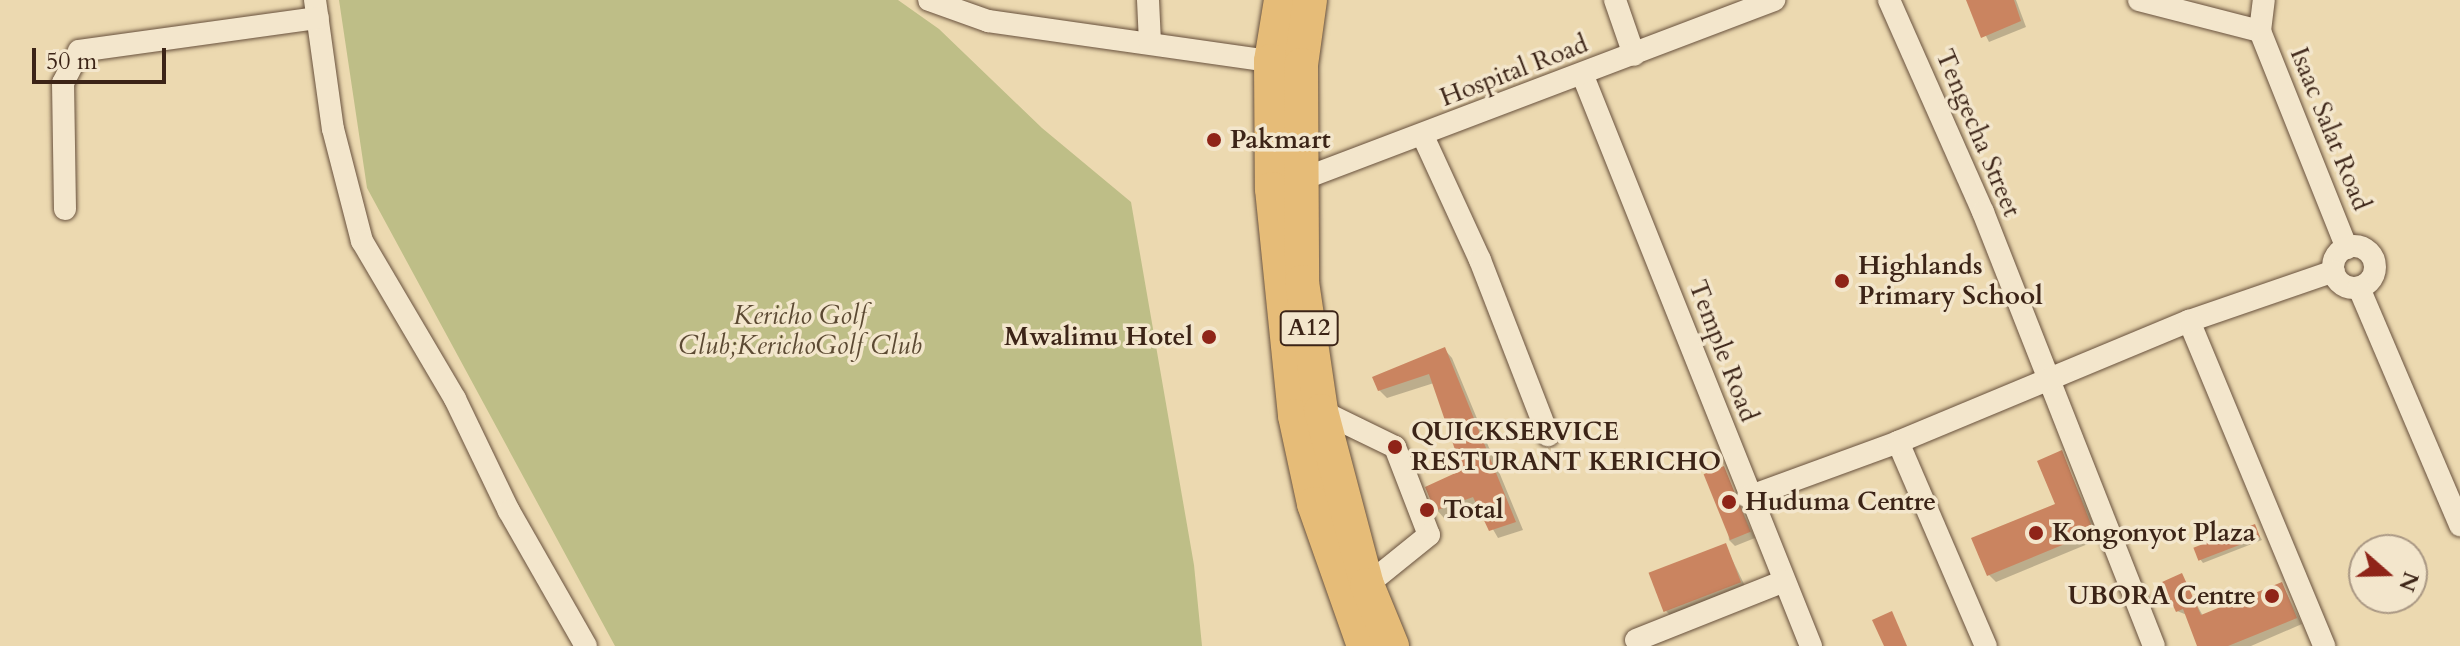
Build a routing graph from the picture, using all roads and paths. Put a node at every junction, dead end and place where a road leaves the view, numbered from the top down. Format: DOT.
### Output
graph roads {
  1 [pos="929,0"];
  2 [pos="1148,0"];
  3 [pos="1281,0"];
  4 [pos="1310,0"];
  5 [pos="1615,0"];
  6 [pos="1774,0"];
  7 [pos="1889,0"];
  8 [pos="2139,0"];
  9 [pos="2264,0"];
  10 [pos="316,9"];
  11 [pos="2260,31"];
  12 [pos="1150,43"];
  13 [pos="1634,55"];
  14 [pos="1286,63"];
  15 [pos="1583,76"];
  16 [pos="1423,136"];
  17 [pos="1285,185"];
  18 [pos="65,209"];
  19 [pos="2347,248"];
  20 [pos="2334,271"];
  21 [pos="2359,288"];
  22 [pos="2189,321"];
  23 [pos="2046,379"];
  24 [pos="1321,411"];
  25 [pos="1548,435"];
  26 [pos="1898,442"];
  27 [pos="1748,497"];
  28 [pos="2460,525"];
  29 [pos="1784,581"];
  30 [pos="1367,585"];
  31 [pos="1636,640"];
  32 [pos="586,646"];
  33 [pos="1364,646"];
  34 [pos="1392,646"];
  35 [pos="1811,646"];
  36 [pos="1986,646"];
  37 [pos="2154,646"];
  38 [pos="2324,646"];
  1 -- 12 [label="street"];
  2 -- 12 [label="street"];
  3 -- 14 [label="highway, A12"];
  4 -- 14 [label="highway, A12"];
  5 -- 13 [label="street"];
  6 -- 13 [label="street, Hospital Road"];
  7 -- 23 [label="street, Tengecha Street"];
  8 -- 11 [label="street"];
  9 -- 11 [label="street"];
  10 -- 18 [label="street"];
  10 -- 32 [label="street"];
  11 -- 19 [label="street, Isaac Salat Road"];
  12 -- 14 [label="street"];
  13 -- 15 [label="street, Hospital Road"];
  14 -- 17 [label="highway, A12"];
  15 -- 16 [label="street, Hospital Road"];
  15 -- 27 [label="street, Temple Road"];
  16 -- 17 [label="street, Hospital Road"];
  16 -- 25 [label="street"];
  17 -- 24 [label="highway, A12"];
  17 -- 33 [label="highway, A12"];
  19 -- 20 [label="street"];
  19 -- 21 [label="street"];
  20 -- 21 [label="street"];
  20 -- 22 [label="street"];
  21 -- 28 [label="street"];
  22 -- 23 [label="street"];
  22 -- 38 [label="street"];
  23 -- 26 [label="street"];
  23 -- 37 [label="street, Tengecha Street"];
  24 -- 30 [label="highway, A12"];
  24 -- 30 [label="street"];
  26 -- 27 [label="street"];
  26 -- 36 [label="street"];
  27 -- 29 [label="street, Temple Road"];
  29 -- 31 [label="street"];
  29 -- 35 [label="street, Temple Road"];
  30 -- 34 [label="highway, A12"];
}
